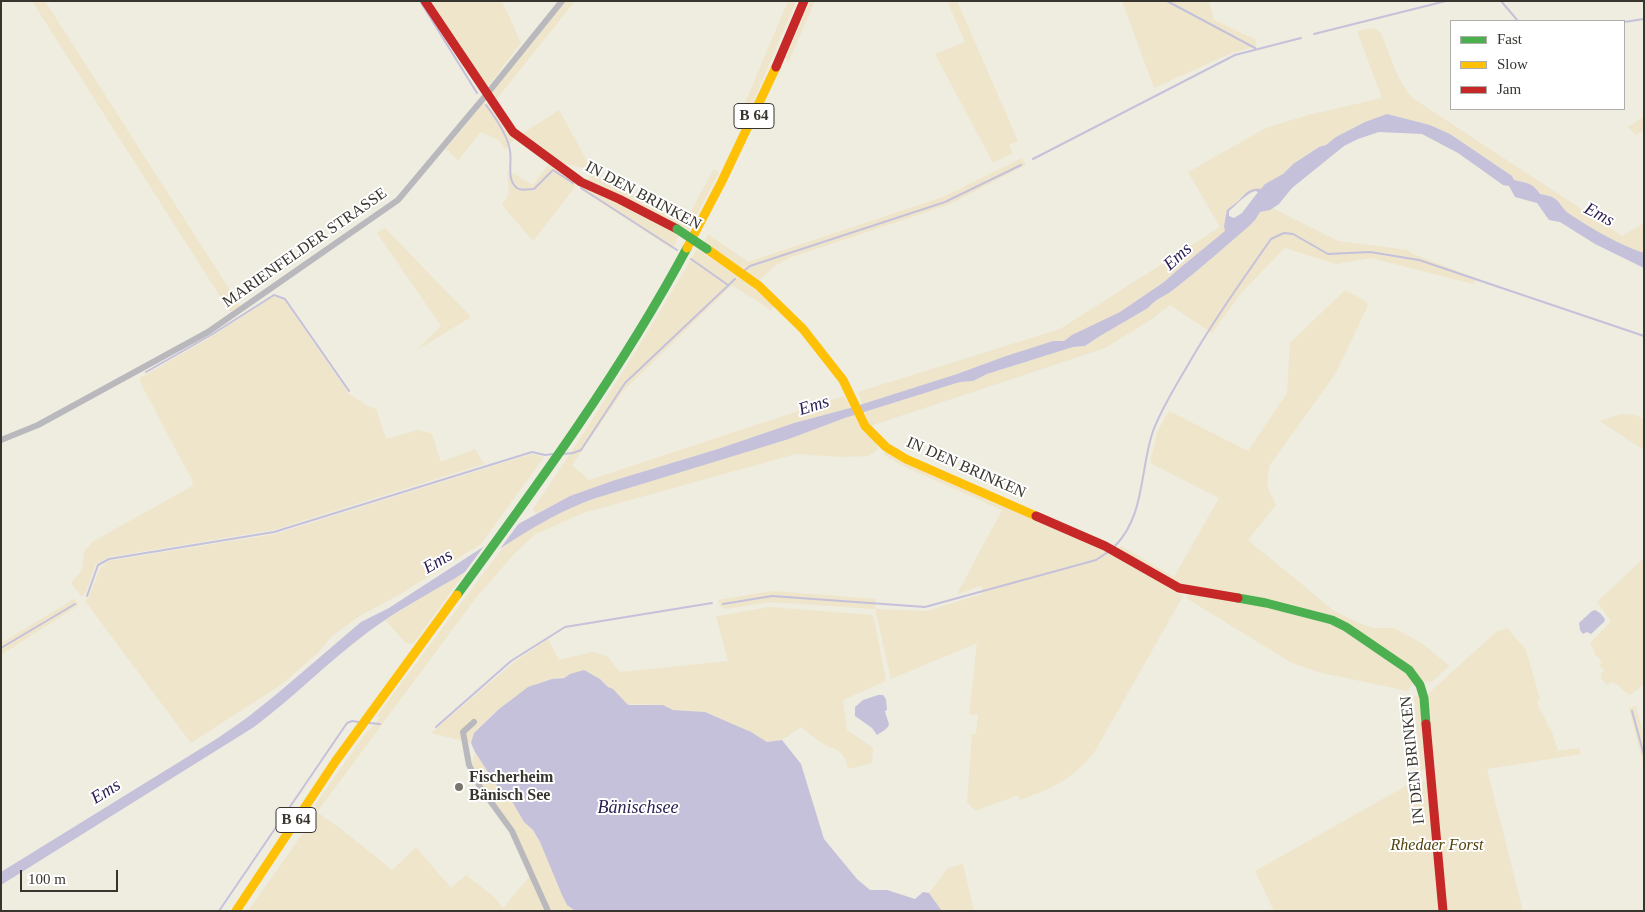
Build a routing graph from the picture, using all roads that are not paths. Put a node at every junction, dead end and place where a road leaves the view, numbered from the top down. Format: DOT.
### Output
graph roads {
  1 [pos="425,1"];
  2 [pos="562,1"];
  3 [pos="804,1"];
  4 [pos="487,94"];
  5 [pos="1,440"];
  6 [pos="474,722"];
  7 [pos="236,911"];
  8 [pos="548,911"];
  9 [pos="1443,911"];
  1 -- 4 [label="street, IN DEN BRINKEN"];
  2 -- 4 [label="street, MARIENFELDER STRASSE"];
  3 -- 7 [label="street, B 64"];
  4 -- 5 [label="street, MARIENFELDER STRASSE"];
  4 -- 9 [label="street, IN DEN BRINKEN, bridge"];
  6 -- 8 [label="street"];
}
